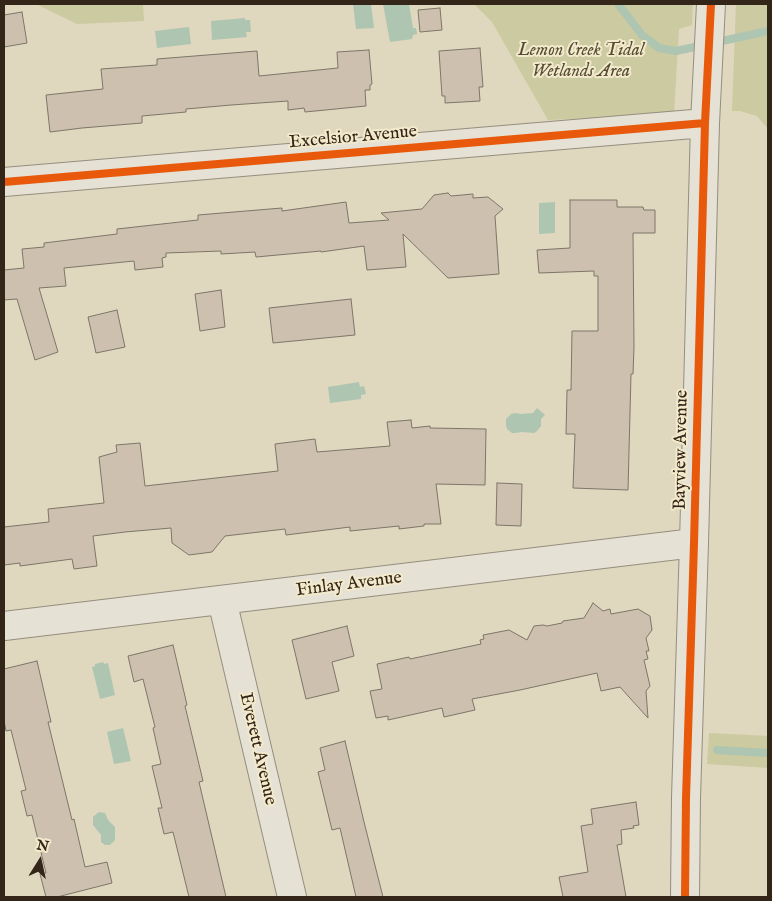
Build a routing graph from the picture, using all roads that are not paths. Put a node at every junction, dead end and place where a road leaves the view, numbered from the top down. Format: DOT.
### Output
graph roads {
  1 [pos="710,17"];
  2 [pos="705,123"];
  3 [pos="4,182"];
  4 [pos="694,543"];
  5 [pos="222,600"];
  6 [pos="4,626"];
  7 [pos="292,897"];
  8 [pos="685,897"];
  1 -- 2 [label="street, Bayview Avenue"];
  2 -- 3 [label="street, Excelsior Avenue"];
  2 -- 4 [label="street, Bayview Avenue"];
  4 -- 5 [label="street, Finlay Avenue"];
  4 -- 8 [label="street, Bayview Avenue"];
  5 -- 6 [label="street, Finlay Avenue"];
  5 -- 7 [label="street, Everett Avenue"];
}
